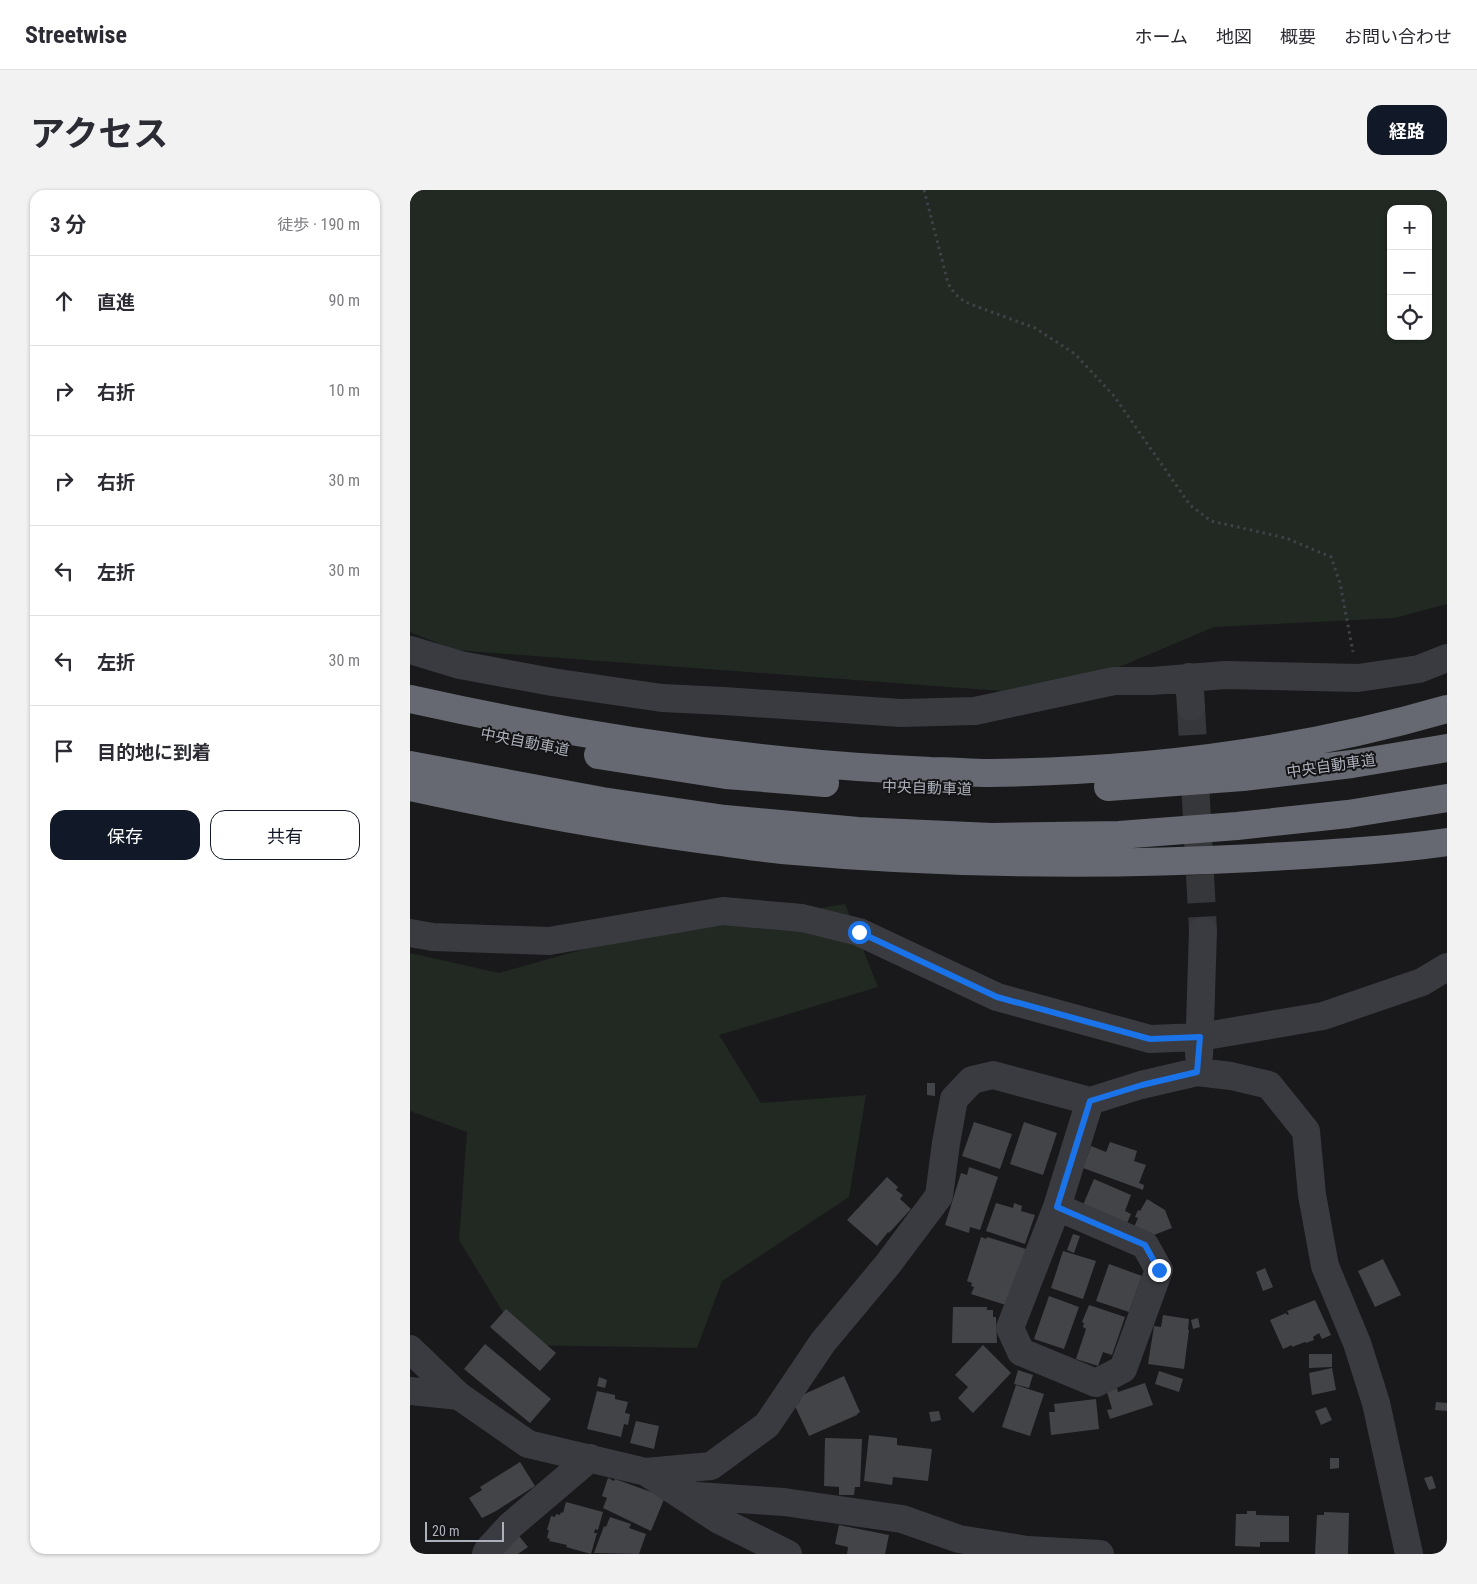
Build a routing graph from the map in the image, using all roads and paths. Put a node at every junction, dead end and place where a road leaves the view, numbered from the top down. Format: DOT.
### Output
graph roads {
  1 [pos="924,190"];
  2 [pos="410,650"];
  3 [pos="1447,658"];
  4 [pos="1189,678"];
  5 [pos="1358,678"];
  6 [pos="410,699"];
  7 [pos="1191,707"];
  8 [pos="1447,709"];
  9 [pos="410,718"];
  10 [pos="1447,748"];
  11 [pos="410,765"];
  12 [pos="410,787"];
  13 [pos="1447,798"];
  14 [pos="1447,842"];
  15 [pos="1203,931"];
  16 [pos="410,933"];
  17 [pos="1447,967"];
  18 [pos="1200,1037"];
  19 [pos="1197,1072"];
  20 [pos="1090,1101"];
  21 [pos="1057,1207"];
  22 [pos="410,1350"];
  23 [pos="410,1391"];
  24 [pos="459,1396"];
  25 [pos="590,1458"];
  26 [pos="646,1472"];
  27 [pos="678,1494"];
  28 [pos="486,1554"];
  29 [pos="788,1554"];
  30 [pos="1100,1554"];
  31 [pos="1409,1554"];
  1 -- 5 [label="path"];
  2 -- 4 [label="street"];
  3 -- 5 [label="street"];
  4 -- 5 [label="street"];
  4 -- 7 [label="street"];
  6 -- 8 [label="highway"];
  9 -- 10 [label="highway, 中央自動車道"];
  11 -- 13 [label="highway"];
  12 -- 14 [label="highway"];
  15 -- 18 [label="street"];
  16 -- 18 [label="street"];
  17 -- 18 [label="street"];
  18 -- 19 [label="street"];
  19 -- 20 [label="street"];
  19 -- 31 [label="street"];
  20 -- 21 [label="street"];
  20 -- 26 [label="street"];
  21 -- 21 [label="street"];
  22 -- 24 [label="street"];
  23 -- 24 [label="street"];
  24 -- 25 [label="street"];
  25 -- 26 [label="street"];
  25 -- 28 [label="street"];
  26 -- 27 [label="street"];
  27 -- 29 [label="street"];
  27 -- 30 [label="street"];
}
